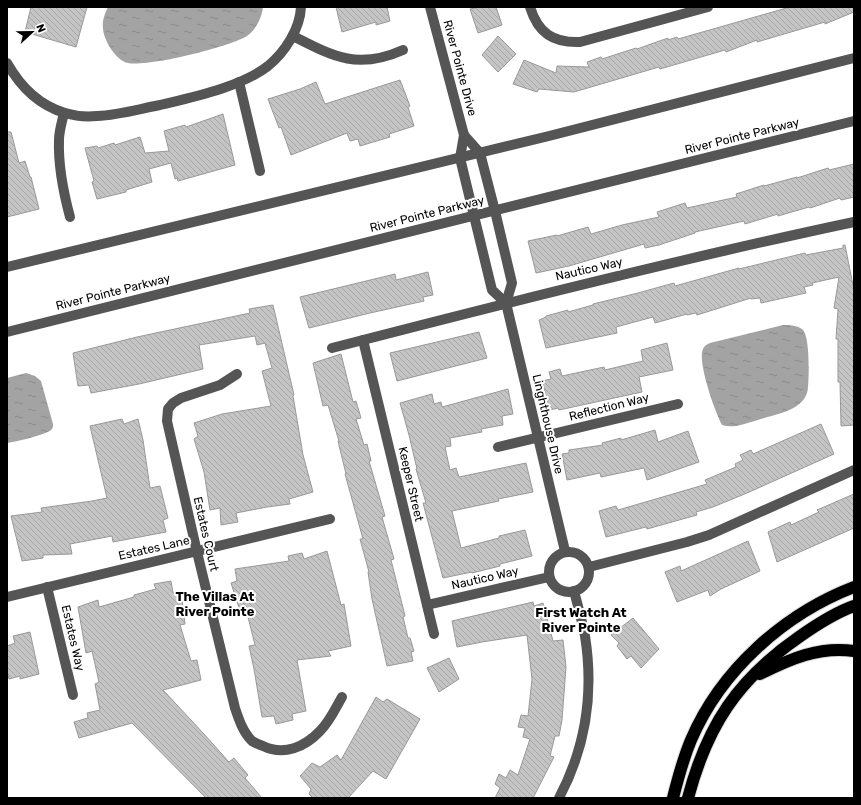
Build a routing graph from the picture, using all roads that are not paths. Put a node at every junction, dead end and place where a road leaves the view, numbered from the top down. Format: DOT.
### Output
graph roads {
  1 [pos="301,7"];
  2 [pos="430,7"];
  3 [pos="530,7"];
  4 [pos="708,7"];
  5 [pos="292,36"];
  6 [pos="403,50"];
  7 [pos="854,58"];
  8 [pos="7,63"];
  9 [pos="239,82"];
  10 [pos="64,113"];
  11 [pos="854,121"];
  12 [pos="464,135"];
  13 [pos="480,153"];
  14 [pos="460,158"];
  15 [pos="260,171"];
  16 [pos="495,211"];
  17 [pos="474,216"];
  18 [pos="70,217"];
  19 [pos="854,222"];
  20 [pos="7,267"];
  21 [pos="506,303"];
  22 [pos="7,332"];
  23 [pos="363,340"];
  24 [pos="332,348"];
  25 [pos="237,374"];
  26 [pos="678,404"];
  27 [pos="538,438"];
  28 [pos="498,447"];
  29 [pos="854,470"];
  30 [pos="330,519"];
  31 [pos="565,551"];
  32 [pos="197,552"];
  33 [pos="589,567"];
  34 [pos="549,577"];
  35 [pos="47,587"];
  36 [pos="854,587"];
  37 [pos="574,591"];
  38 [pos="7,597"];
  39 [pos="427,605"];
  40 [pos="854,606"];
  41 [pos="434,634"];
  42 [pos="854,651"];
  43 [pos="747,681"];
  44 [pos="73,695"];
  45 [pos="342,697"];
  46 [pos="558,798"];
  47 [pos="673,798"];
  48 [pos="688,798"];
  1 -- 5 [label="street"];
  2 -- 12 [label="street, River Pointe Drive"];
  3 -- 4 [label="street"];
  5 -- 6 [label="street"];
  5 -- 9 [label="street"];
  7 -- 13 [label="street"];
  8 -- 10 [label="street"];
  9 -- 10 [label="street"];
  9 -- 15 [label="street"];
  10 -- 18 [label="street"];
  11 -- 16 [label="street, River Pointe Parkway"];
  12 -- 13 [label="street, River Pointe Drive"];
  12 -- 14 [label="street, River Pointe Drive"];
  13 -- 14 [label="street"];
  13 -- 16 [label="street, River Pointe Drive"];
  14 -- 17 [label="street"];
  14 -- 20 [label="street"];
  16 -- 17 [label="street, River Pointe Parkway"];
  16 -- 21 [label="street"];
  17 -- 21 [label="street"];
  17 -- 22 [label="street, River Pointe Parkway"];
  19 -- 21 [label="street, Nautico Way"];
  21 -- 23 [label="street, Nautico Way"];
  21 -- 27 [label="street, Linghthouse Drive"];
  23 -- 24 [label="street, Nautico Way"];
  23 -- 39 [label="street, Keeper Street"];
  25 -- 32 [label="street, Estates Court"];
  26 -- 27 [label="street, Reflection Way"];
  27 -- 28 [label="street, Reflection Way"];
  27 -- 31 [label="street, Linghthouse Drive"];
  29 -- 33 [label="street"];
  30 -- 32 [label="street, Estates Lane"];
  31 -- 33 [label="street"];
  31 -- 34 [label="street"];
  32 -- 35 [label="street, Estates Lane"];
  32 -- 45 [label="street, Estates Court"];
  33 -- 37 [label="street"];
  34 -- 37 [label="street"];
  34 -- 39 [label="street, Nautico Way"];
  35 -- 38 [label="street, Estates Lane"];
  35 -- 44 [label="street, Estates Way"];
  36 -- 47 [label="highway"];
  37 -- 46 [label="street"];
  39 -- 41 [label="street, Keeper Street"];
  40 -- 43 [label="highway"];
  42 -- 43 [label="highway"];
  43 -- 48 [label="highway"];
}
